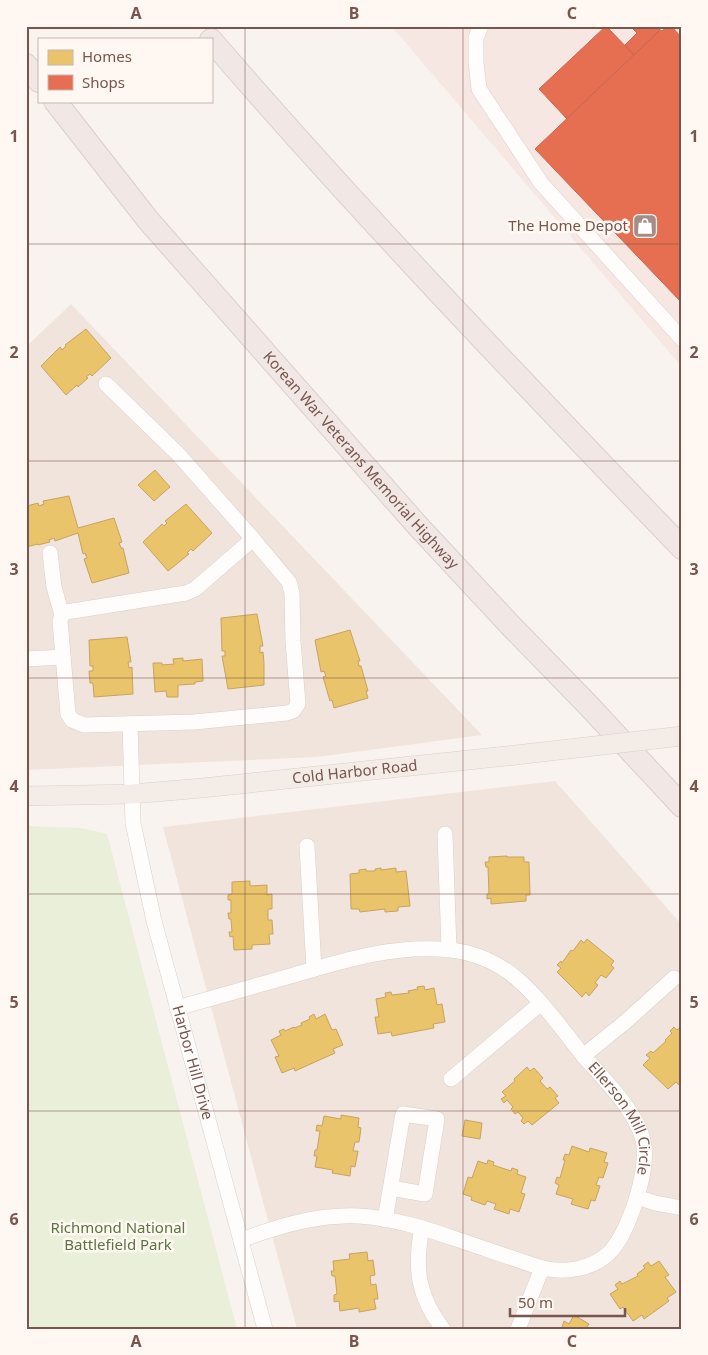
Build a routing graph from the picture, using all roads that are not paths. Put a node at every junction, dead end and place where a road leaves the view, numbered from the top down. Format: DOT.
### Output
graph roads {
  1 [pos="200,26"];
  2 [pos="481,26"];
  3 [pos="210,38"];
  4 [pos="212,40"];
  5 [pos="26,65"];
  6 [pos="38,79"];
  7 [pos="56,102"];
  8 [pos="682,339"];
  9 [pos="106,384"];
  10 [pos="253,539"];
  11 [pos="682,548"];
  12 [pos="50,553"];
  13 [pos="62,615"];
  14 [pos="63,656"];
  15 [pos="26,659"];
  16 [pos="130,724"];
  17 [pos="682,736"];
  18 [pos="132,794"];
  19 [pos="26,796"];
  20 [pos="682,806"];
  21 [pos="445,834"];
  22 [pos="307,846"];
  23 [pos="449,950"];
  24 [pos="314,969"];
  25 [pos="674,978"];
  26 [pos="541,1003"];
  27 [pos="177,1008"];
  28 [pos="583,1056"];
  29 [pos="451,1079"];
  30 [pos="391,1188"];
  31 [pos="638,1197"];
  32 [pos="682,1208"];
  33 [pos="386,1220"];
  34 [pos="422,1228"];
  35 [pos="241,1240"];
  36 [pos="542,1268"];
  37 [pos="265,1329"];
  38 [pos="443,1329"];
  39 [pos="518,1329"];
  1 -- 3 [label="highway"];
  2 -- 8 [label="street"];
  4 -- 11 [label="highway"];
  5 -- 6 [label="highway"];
  7 -- 20 [label="highway, Korean War Veterans Memorial Highway"];
  9 -- 10 [label="street"];
  10 -- 13 [label="street"];
  10 -- 16 [label="street"];
  12 -- 13 [label="street"];
  13 -- 14 [label="street"];
  14 -- 15 [label="street"];
  14 -- 16 [label="street"];
  16 -- 18 [label="street, Harbor Hill Drive"];
  17 -- 18 [label="main road, Cold Harbor Road, bridge"];
  18 -- 19 [label="main road, Cold Harbor Road"];
  18 -- 27 [label="street, Harbor Hill Drive"];
  21 -- 23 [label="street"];
  22 -- 24 [label="street"];
  23 -- 24 [label="street, Ellerson Mill Circle"];
  23 -- 26 [label="street, Ellerson Mill Circle"];
  24 -- 27 [label="street, Ellerson Mill Circle"];
  25 -- 28 [label="street"];
  26 -- 28 [label="street, Ellerson Mill Circle"];
  26 -- 29 [label="street"];
  27 -- 35 [label="street, Harbor Hill Drive"];
  28 -- 31 [label="street, Ellerson Mill Circle"];
  30 -- 30 [label="street"];
  30 -- 33 [label="street"];
  31 -- 32 [label="street"];
  31 -- 36 [label="street, Ellerson Mill Circle"];
  33 -- 34 [label="street, Ellerson Mill Circle"];
  33 -- 35 [label="street, Ellerson Mill Circle"];
  34 -- 36 [label="street, Ellerson Mill Circle"];
  34 -- 38 [label="street"];
  35 -- 37 [label="street, Harbor Hill Drive"];
  36 -- 39 [label="street"];
}
